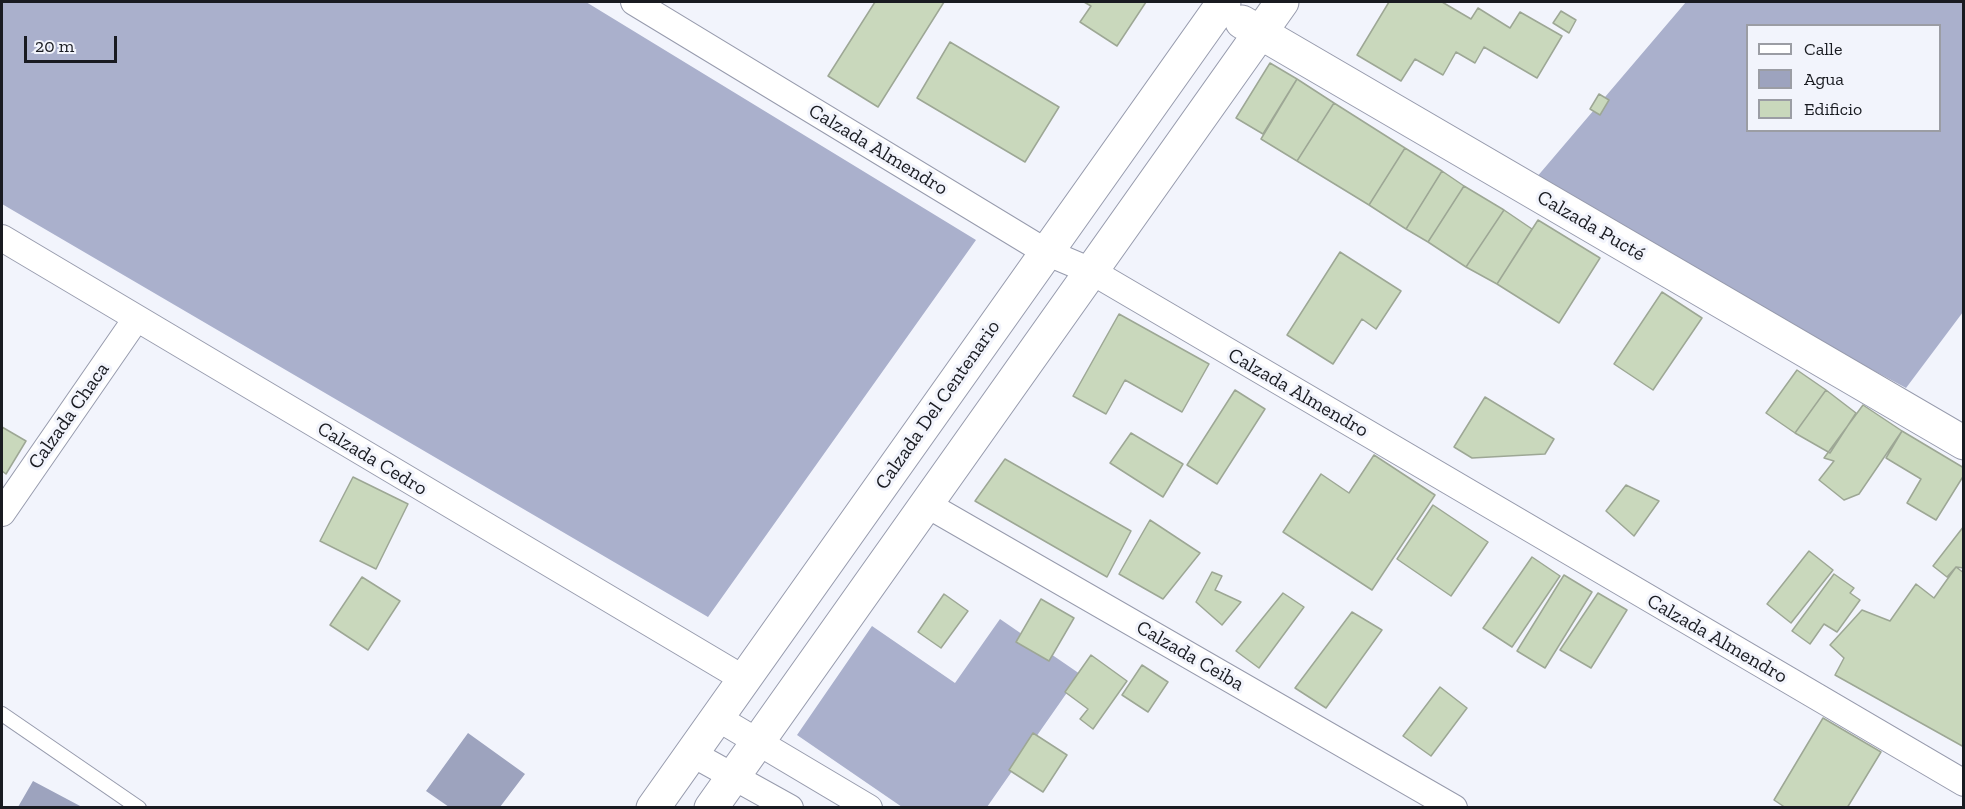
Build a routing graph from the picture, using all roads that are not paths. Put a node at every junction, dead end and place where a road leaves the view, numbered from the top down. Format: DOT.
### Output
graph roads {
  1 [pos="634,2"];
  2 [pos="1282,2"];
  3 [pos="1219,4"];
  4 [pos="1260,33"];
  5 [pos="2,238"];
  6 [pos="1046,252"];
  7 [pos="1091,271"];
  8 [pos="136,319"];
  9 [pos="1964,443"];
  10 [pos="926,504"];
  11 [pos="2,513"];
  12 [pos="744,679"];
  13 [pos="2,714"];
  14 [pos="717,717"];
  15 [pos="757,743"];
  16 [pos="692,753"];
  17 [pos="734,776"];
  18 [pos="1964,783"];
  19 [pos="139,807"];
  20 [pos="653,807"];
  21 [pos="711,807"];
  22 [pos="790,807"];
  23 [pos="869,807"];
  24 [pos="1454,807"];
  1 -- 6 [label="street, Calzada Almendro"];
  2 -- 4 [label="main road"];
  3 -- 4 [label="main road, Calzada Pucté"];
  3 -- 6 [label="main road, Calzada Del Centenario"];
  4 -- 7 [label="main road"];
  4 -- 9 [label="main road, Calzada Pucté"];
  5 -- 8 [label="street, Calzada Cedro"];
  6 -- 7 [label="street, Calzada Almendro"];
  6 -- 12 [label="main road, Calzada Del Centenario"];
  7 -- 10 [label="main road"];
  7 -- 18 [label="street, Calzada Almendro"];
  8 -- 11 [label="street, Calzada Chaca"];
  8 -- 12 [label="street, Calzada Cedro"];
  10 -- 15 [label="main road"];
  10 -- 24 [label="street, Calzada Ceiba"];
  12 -- 14 [label="main road, Calzada Del Centenario"];
  13 -- 19 [label="lane"];
  14 -- 15 [label="street"];
  14 -- 16 [label="main road, Calzada Del Centenario"];
  15 -- 17 [label="main road"];
  15 -- 23 [label="street"];
  16 -- 17 [label="street"];
  16 -- 20 [label="main road, Calzada Del Centenario"];
  17 -- 21 [label="main road"];
  17 -- 22 [label="street"];
}
